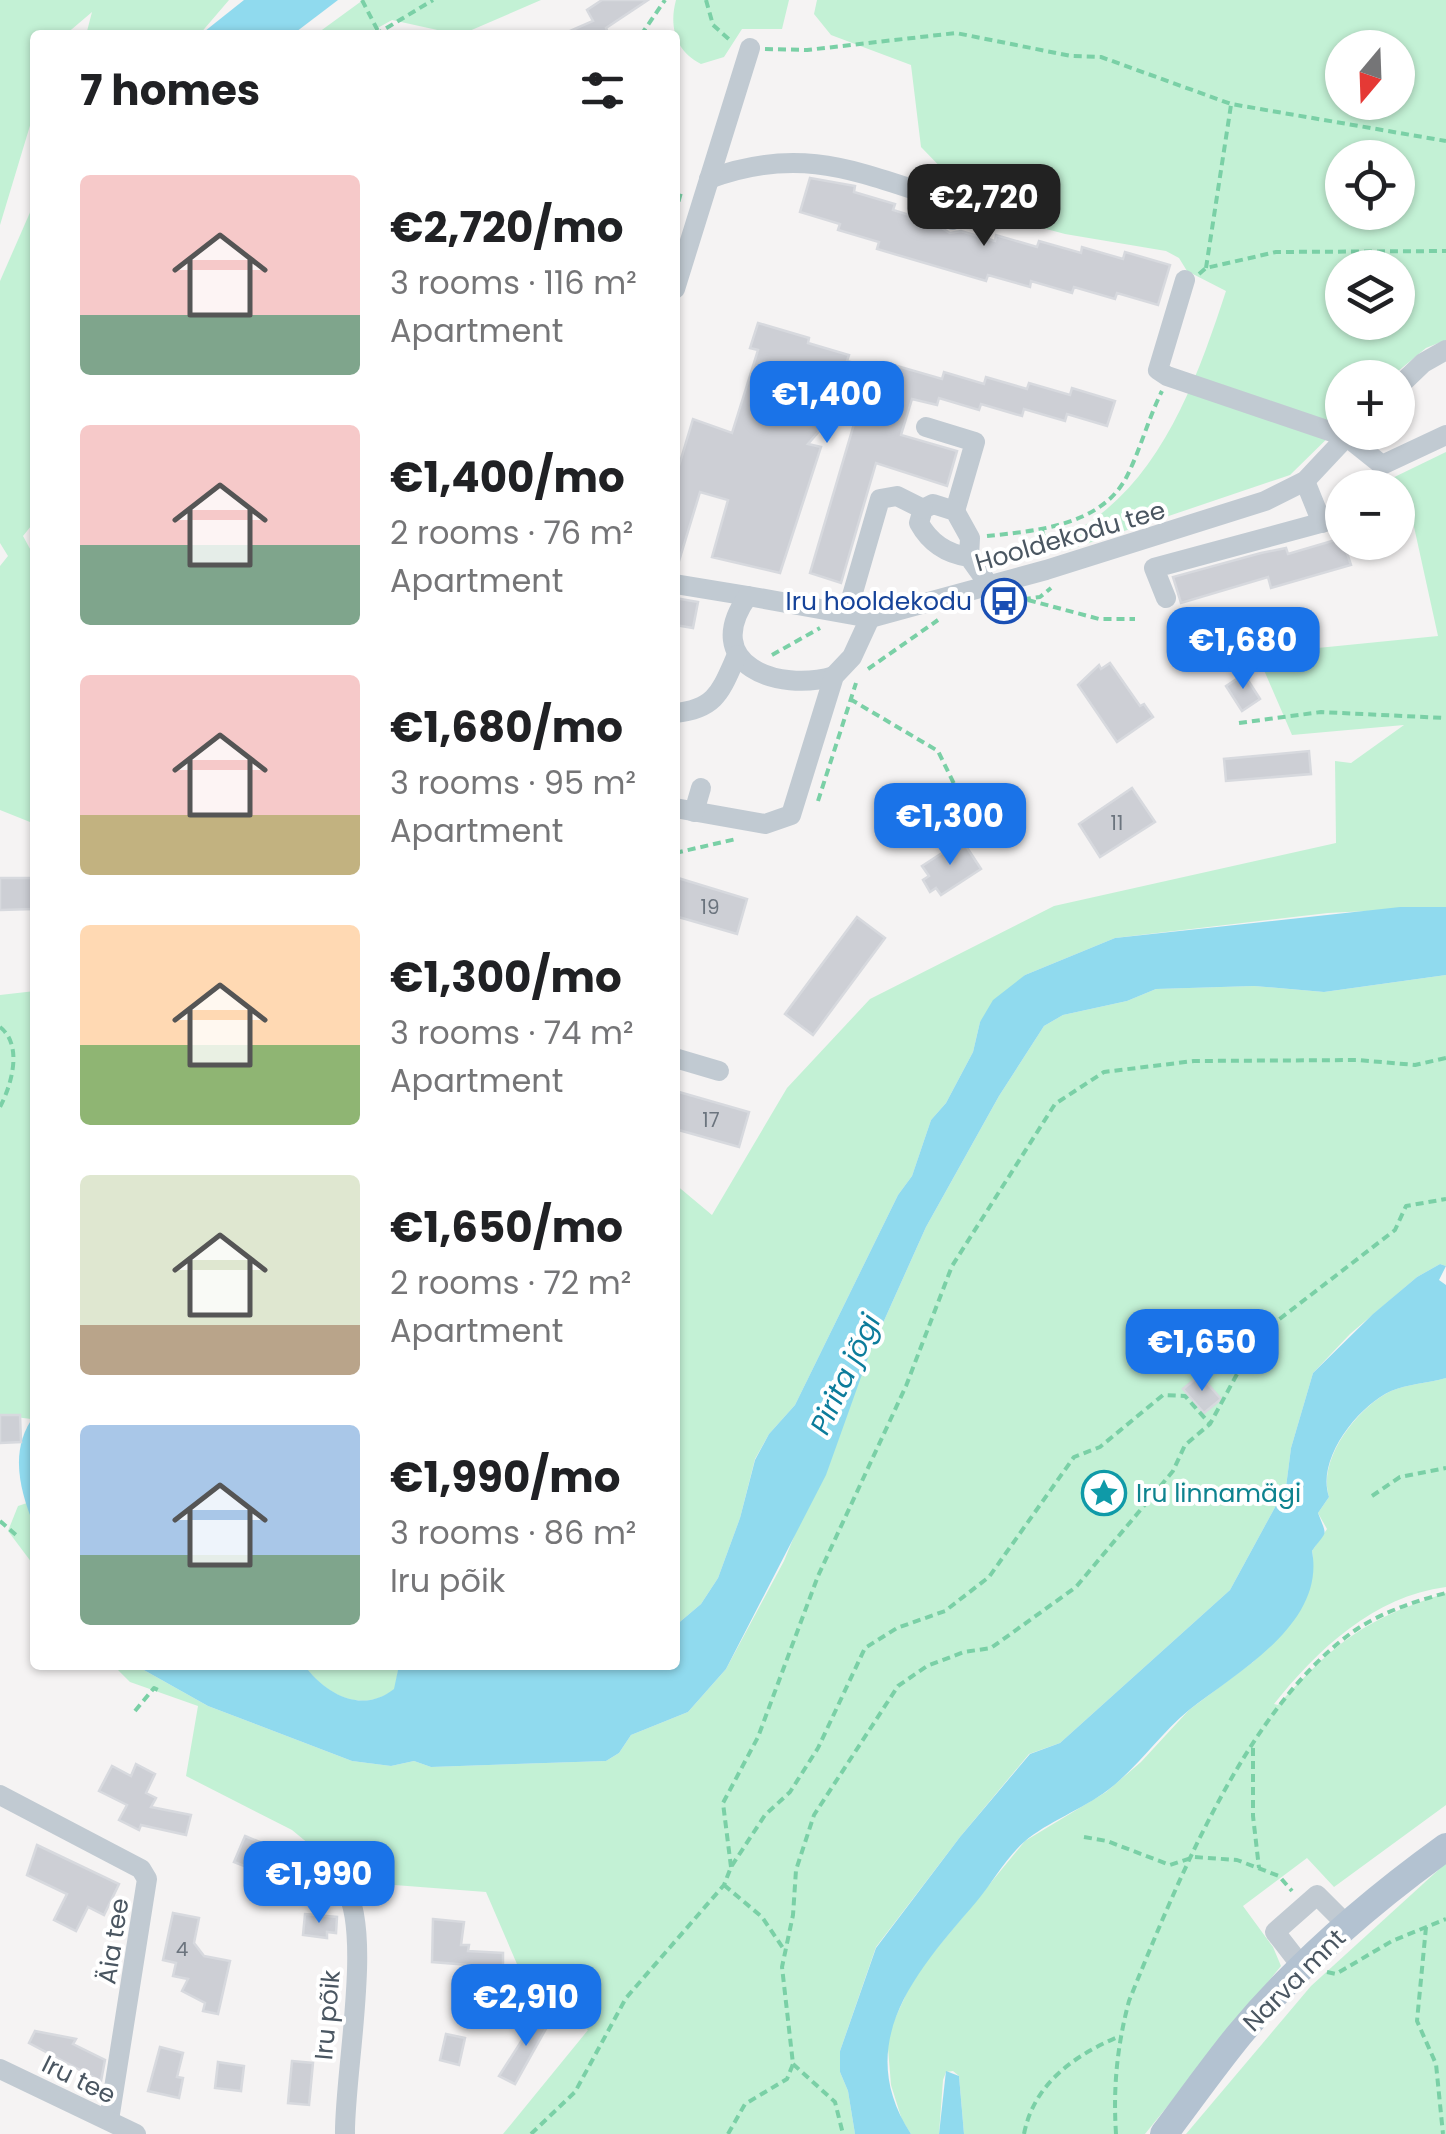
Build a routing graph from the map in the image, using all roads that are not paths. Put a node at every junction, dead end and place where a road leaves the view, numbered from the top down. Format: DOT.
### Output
graph roads {
  1 [pos="750,48"];
  2 [pos="709,179"];
  3 [pos="953,220"];
  4 [pos="680,274"];
  5 [pos="1185,280"];
  6 [pos="1446,350"];
  7 [pos="1415,370"];
  8 [pos="926,428"];
  9 [pos="1325,428"];
  10 [pos="1446,435"];
  11 [pos="1335,450"];
  12 [pos="1366,450"];
  13 [pos="1414,450"];
  14 [pos="1415,450"];
  15 [pos="1305,481"];
  16 [pos="923,509"];
  17 [pos="955,511"];
  18 [pos="1325,512"];
  19 [pos="1325,525"];
  20 [pos="1187,528"];
  21 [pos="1196,554"];
  22 [pos="970,557"];
  23 [pos="680,585"];
  24 [pos="989,586"];
  25 [pos="748,596"];
  26 [pos="1166,598"];
  27 [pos="847,613"];
  28 [pos="870,618"];
  29 [pos="744,662"];
  30 [pos="834,676"];
  31 [pos="680,712"];
  32 [pos="700,788"];
  33 [pos="685,810"];
  34 [pos="680,1059"];
  35 [pos="719,1071"];
  36 [pos="0,1795"];
  37 [pos="1446,1848"];
  38 [pos="314,1854"];
  39 [pos="1347,1926"];
  40 [pos="1303,1968"];
  41 [pos="0,2069"];
  42 [pos="109,2120"];
  43 [pos="136,2134"];
  44 [pos="345,2134"];
  45 [pos="1164,2134"];
  1 -- 2 [label="street"];
  2 -- 3 [label="street"];
  2 -- 4 [label="street"];
  5 -- 9 [label="street"];
  6 -- 7 [label="street"];
  8 -- 17 [label="street"];
  10 -- 14 [label="street"];
  11 -- 15 [label="street, Hooldekodu tee"];
  12 -- 13 [label="street"];
  15 -- 18 [label="street"];
  15 -- 20 [label="street, Hooldekodu tee"];
  16 -- 17 [label="street"];
  16 -- 22 [label="street"];
  16 -- 27 [label="street"];
  17 -- 22 [label="street"];
  19 -- 21 [label="street"];
  20 -- 21 [label="street"];
  20 -- 24 [label="street, Hooldekodu tee"];
  21 -- 26 [label="street"];
  22 -- 24 [label="street"];
  23 -- 25 [label="street"];
  24 -- 28 [label="street, Hooldekodu tee"];
  25 -- 27 [label="street"];
  25 -- 29 [label="street"];
  27 -- 28 [label="street"];
  28 -- 30 [label="street"];
  29 -- 30 [label="street"];
  29 -- 31 [label="street"];
  30 -- 33 [label="street"];
  32 -- 33 [label="street"];
  34 -- 35 [label="street"];
  36 -- 42 [label="street, Äia tee"];
  37 -- 39 [label="main road, Narva mnt"];
  38 -- 44 [label="street, Iru põik"];
  39 -- 40 [label="main road, Narva mnt"];
  39 -- 40 [label="street"];
  40 -- 45 [label="main road, Narva mnt"];
  41 -- 42 [label="street, Iru tee"];
  42 -- 43 [label="street, Iru tee"];
}
